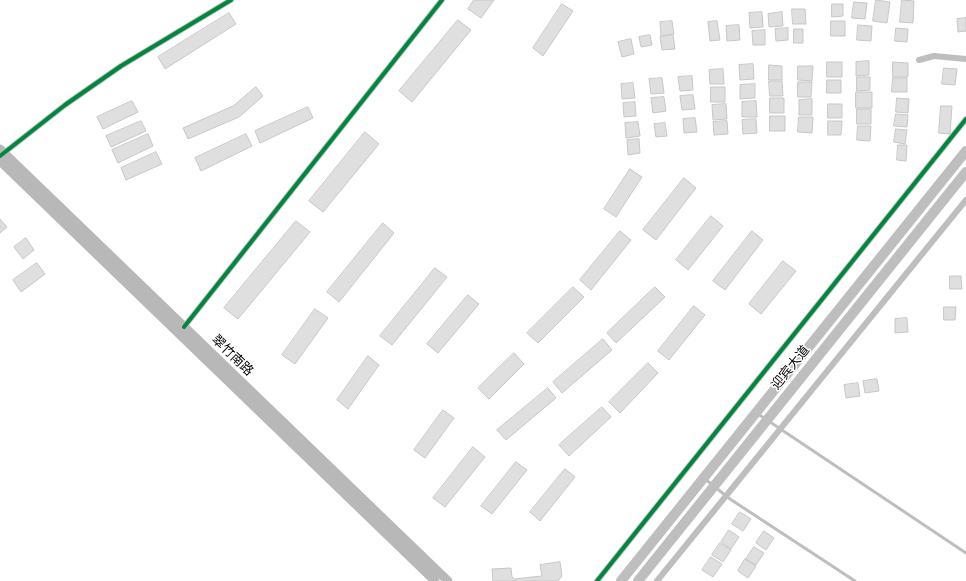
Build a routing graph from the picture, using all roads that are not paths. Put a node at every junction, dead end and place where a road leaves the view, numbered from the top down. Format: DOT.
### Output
graph roads {
  1 [pos="231,0"];
  2 [pos="442,0"];
  3 [pos="966,59"];
  4 [pos="919,60"];
  5 [pos="966,119"];
  6 [pos="966,150"];
  7 [pos="1,154"];
  8 [pos="966,172"];
  9 [pos="966,200"];
  10 [pos="184,327"];
  11 [pos="756,412"];
  12 [pos="766,421"];
  13 [pos="780,430"];
  14 [pos="703,478"];
  15 [pos="713,486"];
  16 [pos="726,495"];
  17 [pos="966,554"];
  18 [pos="435,581"];
  19 [pos="448,581"];
  20 [pos="597,581"];
  21 [pos="622,581"];
  22 [pos="638,581"];
  23 [pos="657,581"];
  24 [pos="854,581"];
  1 -- 7 [label="street"];
  2 -- 10 [label="street"];
  3 -- 4 [label="street"];
  5 -- 20 [label="street"];
  6 -- 11 [label="main road, 迎宾大道"];
  7 -- 10 [label="main road, 翠竹南路"];
  7 -- 18 [label="main road, 翠竹南路"];
  8 -- 12 [label="main road, 迎宾大道"];
  9 -- 13 [label="street"];
  10 -- 19 [label="main road, 翠竹南路"];
  11 -- 12 [label="lane"];
  11 -- 14 [label="main road, 迎宾大道"];
  12 -- 13 [label="lane"];
  12 -- 15 [label="main road, 迎宾大道"];
  13 -- 16 [label="street"];
  13 -- 17 [label="lane"];
  14 -- 15 [label="lane"];
  14 -- 21 [label="main road, 迎宾大道"];
  15 -- 16 [label="lane"];
  15 -- 22 [label="main road, 迎宾大道"];
  16 -- 23 [label="street"];
  16 -- 24 [label="lane"];
}
